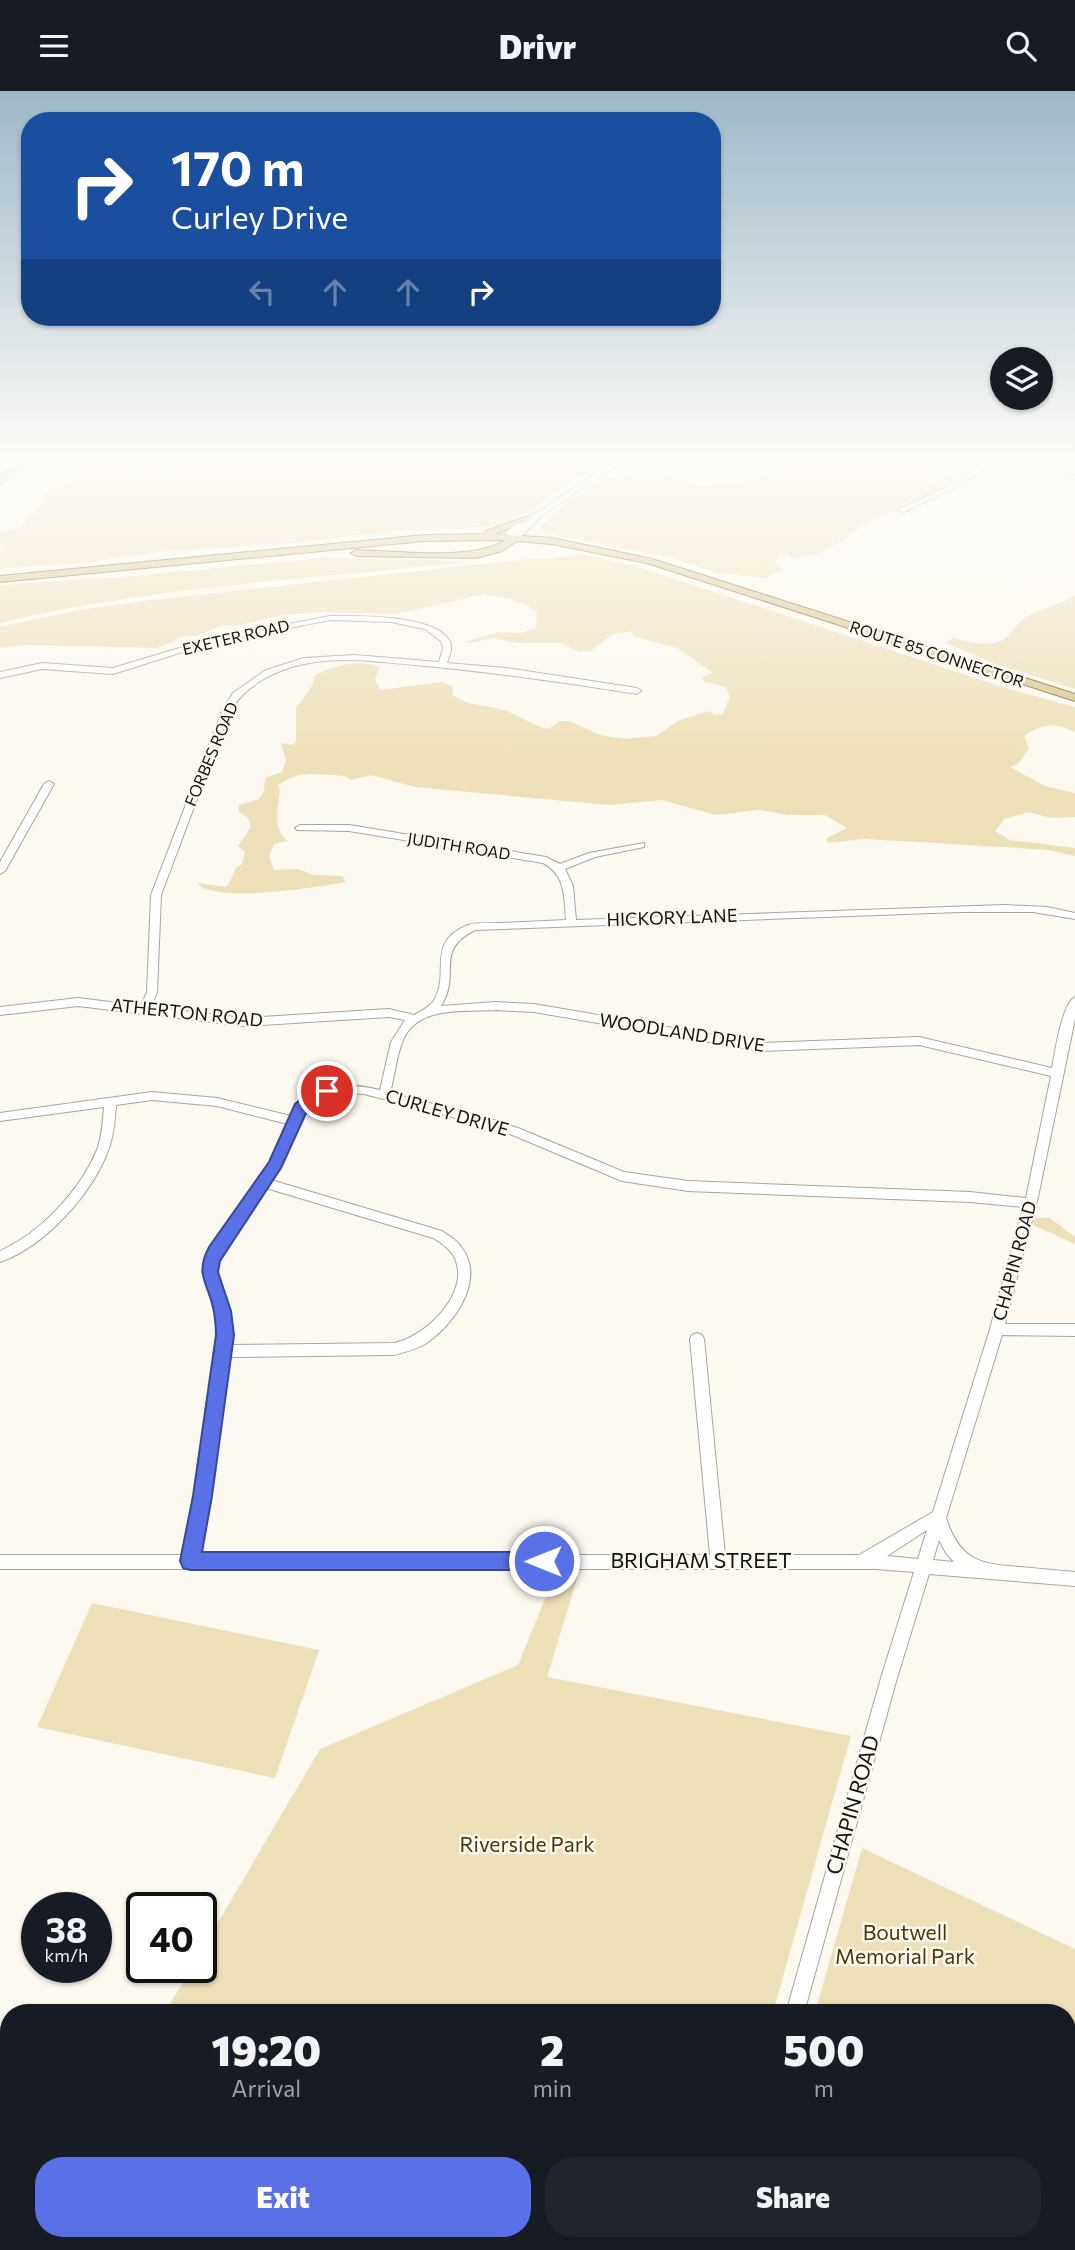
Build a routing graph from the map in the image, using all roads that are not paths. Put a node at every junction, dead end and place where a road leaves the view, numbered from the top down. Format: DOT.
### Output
graph roads {
  1 [pos="215,559"];
  2 [pos="638,559"];
  3 [pos="0,577"];
  4 [pos="442,665"];
  5 [pos="0,675"];
  6 [pos="637,691"];
  7 [pos="1075,698"];
  8 [pos="49,784"];
  9 [pos="300,828"];
  10 [pos="640,845"];
  11 [pos="560,868"];
  12 [pos="0,871"];
  13 [pos="1075,916"];
  14 [pos="571,922"];
  15 [pos="1075,1002"];
  16 [pos="145,1009"];
  17 [pos="431,1010"];
  18 [pos="0,1011"];
  19 [pos="415,1020"];
  20 [pos="1057,1073"];
  21 [pos="384,1095"];
  22 [pos="111,1101"];
  23 [pos="0,1117"];
  24 [pos="294,1121"];
  25 [pos="263,1182"];
  26 [pos="1030,1203"];
  27 [pos="0,1257"];
  28 [pos="997,1329"];
  29 [pos="1075,1330"];
  30 [pos="697,1339"];
  31 [pos="224,1351"];
  32 [pos="938,1517"];
  33 [pos="190,1561"];
  34 [pos="718,1561"];
  35 [pos="0,1562"];
  36 [pos="855,1562"];
  37 [pos="923,1566"];
  38 [pos="985,1572"];
  39 [pos="1075,1579"];
  40 [pos="798,2004"];
  1 -- 3 [label="main road"];
  2 -- 7 [label="main road, ROUTE 85 CONNECTOR"];
  4 -- 5 [label="street, EXETER ROAD"];
  4 -- 6 [label="street, FORBES ROAD"];
  4 -- 16 [label="street, FORBES ROAD"];
  8 -- 12 [label="street"];
  9 -- 11 [label="street, JUDITH ROAD"];
  10 -- 11 [label="street"];
  11 -- 14 [label="street"];
  13 -- 14 [label="street, HICKORY LANE"];
  14 -- 17 [label="street, HICKORY LANE"];
  15 -- 20 [label="street, CHAPIN ROAD"];
  16 -- 18 [label="street, ATHERTON ROAD"];
  16 -- 19 [label="street, ATHERTON ROAD"];
  17 -- 19 [label="street"];
  17 -- 20 [label="street, WOODLAND DRIVE"];
  19 -- 21 [label="street"];
  20 -- 26 [label="street, CHAPIN ROAD"];
  21 -- 24 [label="street, CURLEY DRIVE"];
  21 -- 26 [label="street, CURLEY DRIVE"];
  22 -- 23 [label="street"];
  22 -- 24 [label="street"];
  22 -- 27 [label="street"];
  24 -- 25 [label="street, CURLEY DRIVE"];
  25 -- 31 [label="street, CURLEY DRIVE"];
  25 -- 31 [label="street"];
  26 -- 28 [label="street, CHAPIN ROAD"];
  28 -- 29 [label="street"];
  28 -- 32 [label="street, CHAPIN ROAD"];
  30 -- 34 [label="street"];
  31 -- 33 [label="street, CURLEY DRIVE"];
  32 -- 36 [label="street, BRIGHAM STREET"];
  32 -- 37 [label="street, CHAPIN ROAD"];
  32 -- 38 [label="street"];
  33 -- 34 [label="street, BRIGHAM STREET"];
  33 -- 35 [label="street, BRIGHAM STREET"];
  34 -- 36 [label="street, BRIGHAM STREET"];
  36 -- 37 [label="street, BRIGHAM STREET"];
  37 -- 38 [label="street, BRIGHAM STREET"];
  37 -- 40 [label="street, CHAPIN ROAD"];
  38 -- 39 [label="street, BRIGHAM STREET"];
}
